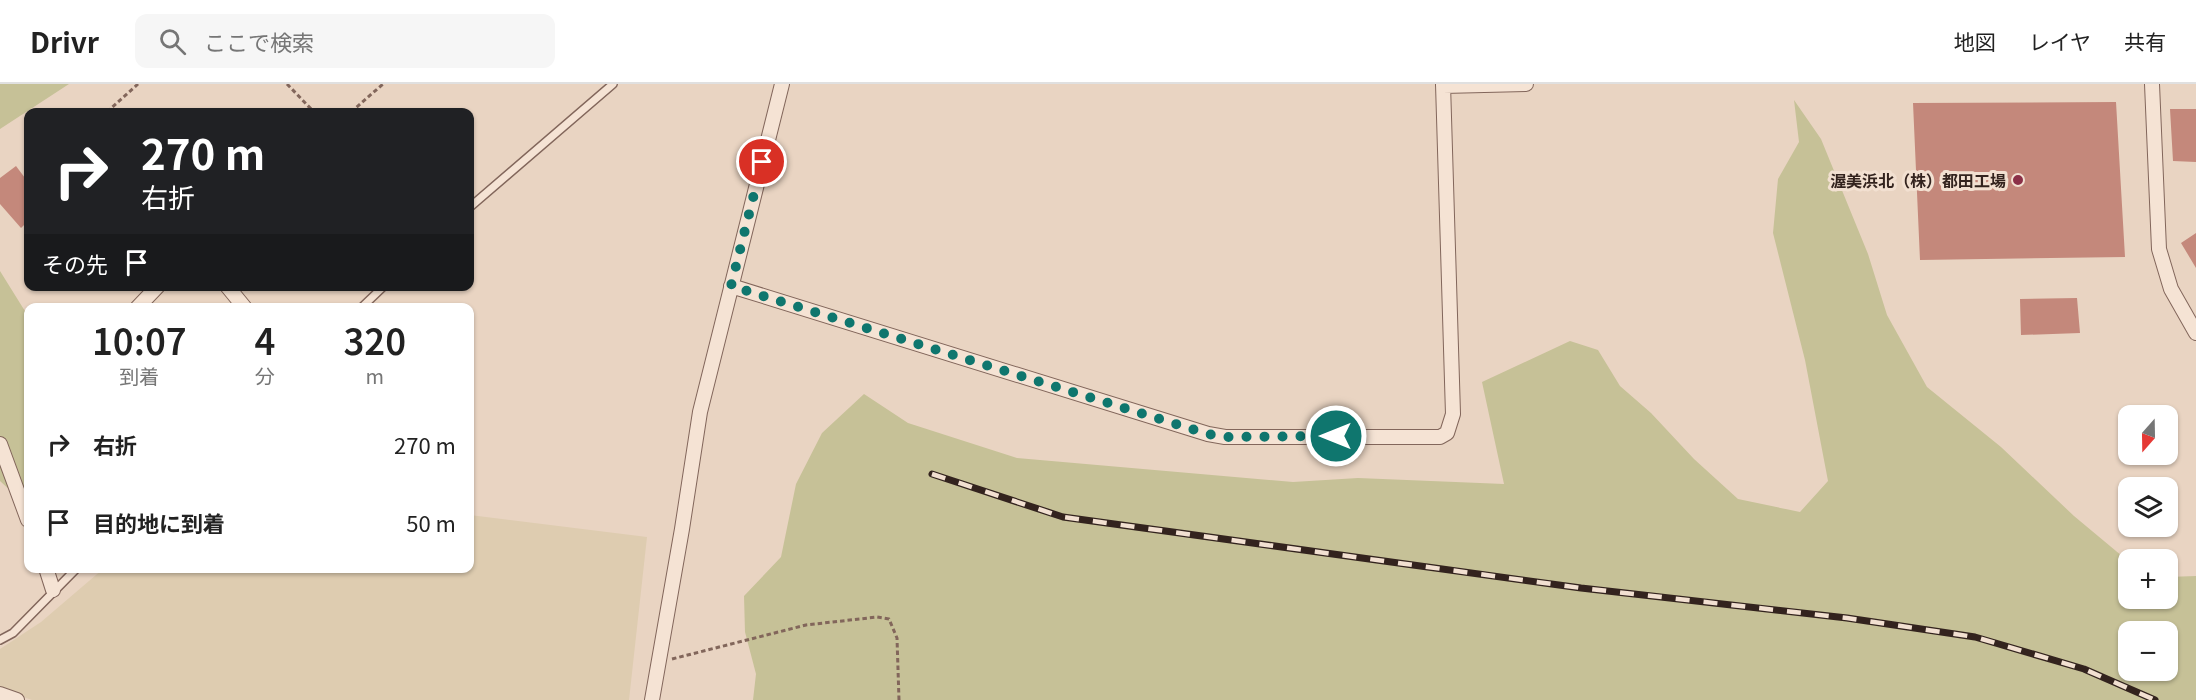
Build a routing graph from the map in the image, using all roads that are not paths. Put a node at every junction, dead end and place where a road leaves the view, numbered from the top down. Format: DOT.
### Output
graph roads {
  1 [pos="613,84"];
  2 [pos="782,84"];
  3 [pos="1526,84"];
  4 [pos="2152,84"];
  5 [pos="1443,85"];
  6 [pos="474,204"];
  7 [pos="731,286"];
  8 [pos="153,291"];
  9 [pos="231,291"];
  10 [pos="379,291"];
  11 [pos="142,303"];
  12 [pos="241,303"];
  13 [pos="366,303"];
  14 [pos="2196,333"];
  15 [pos="0,444"];
  16 [pos="24,509"];
  17 [pos="48,573"];
  18 [pos="72,573"];
  19 [pos="53,590"];
  20 [pos="0,640"];
  21 [pos="0,694"];
  22 [pos="17,700"];
  23 [pos="652,700"];
  1 -- 6 [label="lane"];
  2 -- 7 [label="street"];
  3 -- 5 [label="street"];
  4 -- 14 [label="street"];
  5 -- 7 [label="street"];
  7 -- 23 [label="street"];
  8 -- 11 [label="street"];
  9 -- 12 [label="street"];
  10 -- 13 [label="lane"];
  15 -- 16 [label="street"];
  17 -- 19 [label="street"];
  18 -- 19 [label="lane"];
  19 -- 20 [label="lane"];
  21 -- 22 [label="street"];
}
